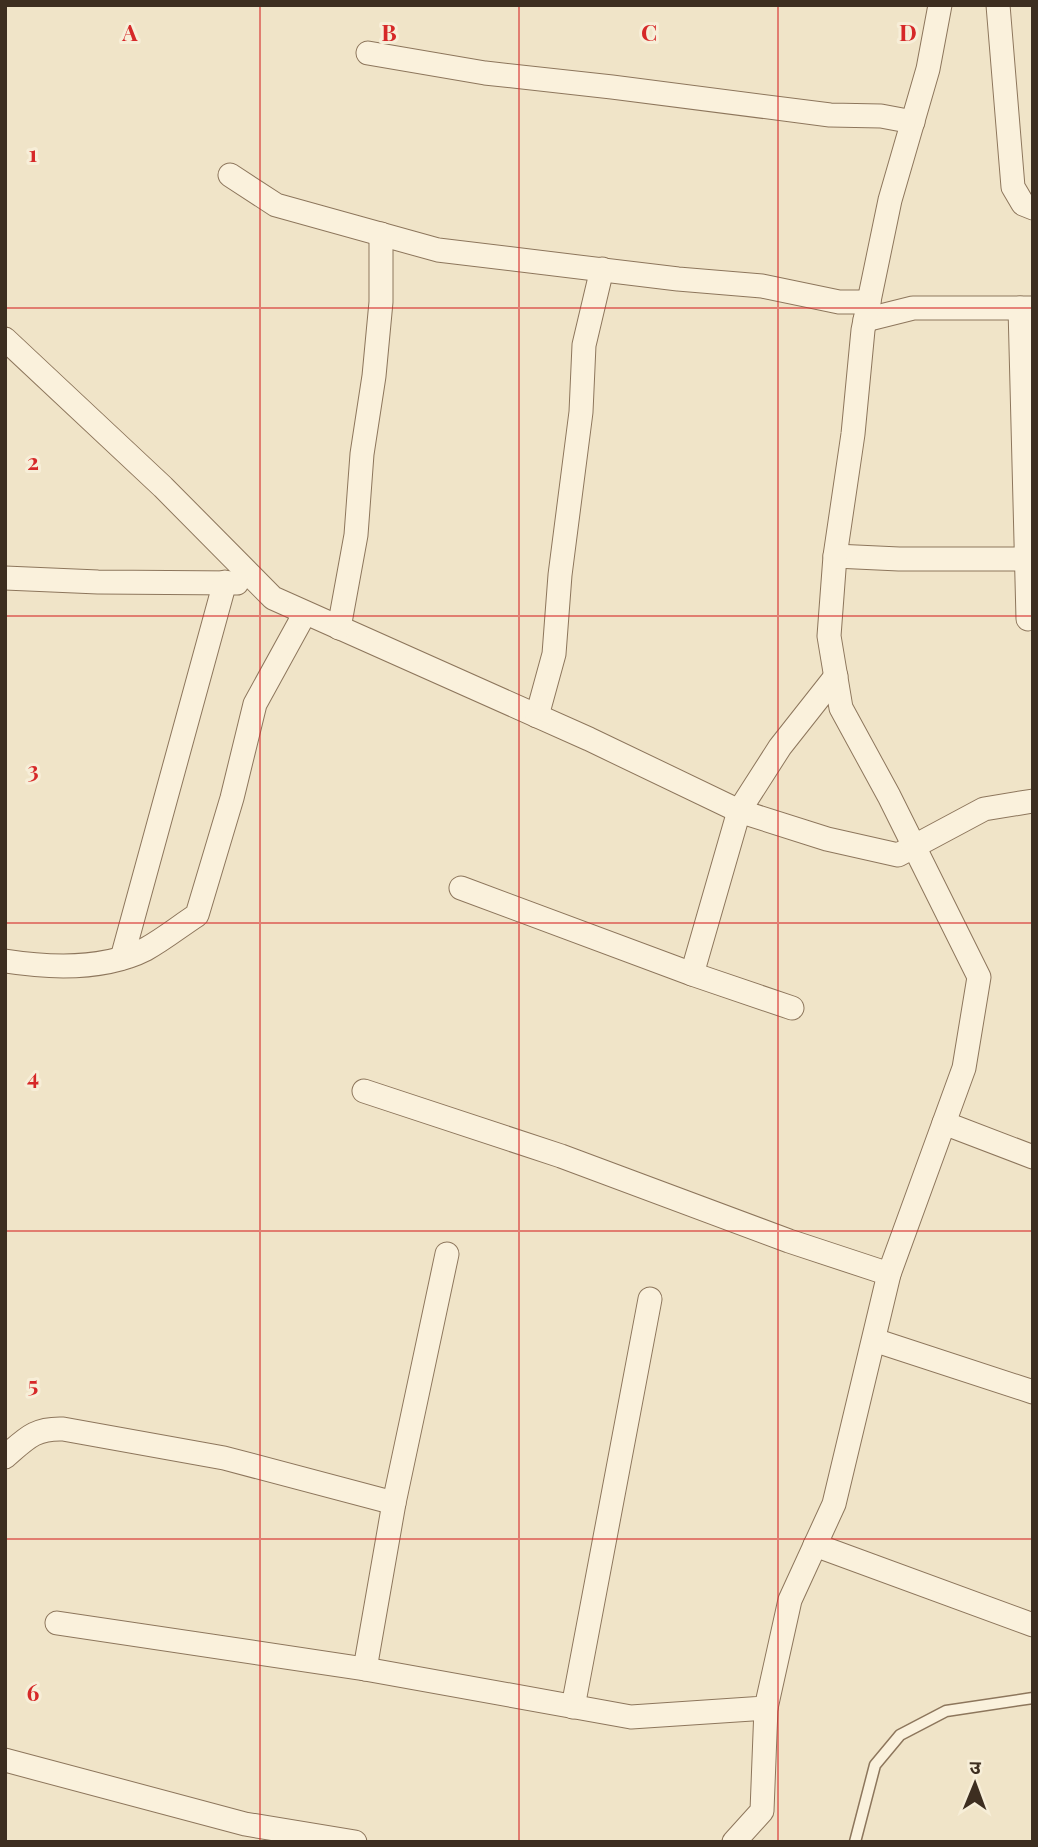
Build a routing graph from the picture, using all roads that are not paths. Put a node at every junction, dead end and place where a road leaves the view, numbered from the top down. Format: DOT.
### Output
graph roads {
  1 [pos="940,5"];
  2 [pos="998,5"];
  3 [pos="368,53"];
  4 [pos="913,122"];
  5 [pos="230,175"];
  6 [pos="1033,208"];
  7 [pos="381,234"];
  8 [pos="602,270"];
  9 [pos="1026,308"];
  10 [pos="867,311"];
  11 [pos="5,339"];
  12 [pos="835,556"];
  13 [pos="1026,559"];
  14 [pos="5,578"];
  15 [pos="225,582"];
  16 [pos="258,583"];
  17 [pos="305,613"];
  18 [pos="1028,619"];
  19 [pos="339,628"];
  20 [pos="836,676"];
  21 [pos="537,716"];
  22 [pos="1033,801"];
  23 [pos="740,811"];
  24 [pos="914,846"];
  25 [pos="461,888"];
  26 [pos="122,958"];
  27 [pos="5,961"];
  28 [pos="692,974"];
  29 [pos="792,1008"];
  30 [pos="364,1091"];
  31 [pos="944,1123"];
  32 [pos="1033,1157"];
  33 [pos="447,1254"];
  34 [pos="889,1275"];
  35 [pos="650,1299"];
  36 [pos="874,1340"];
  37 [pos="1033,1392"];
  38 [pos="5,1457"];
  39 [pos="394,1503"];
  40 [pos="815,1545"];
  41 [pos="57,1623"];
  42 [pos="1033,1625"];
  43 [pos="365,1669"];
  44 [pos="1033,1698"];
  45 [pos="573,1707"];
  46 [pos="766,1708"];
  47 [pos="5,1760"];
  48 [pos="355,1842"];
  49 [pos="734,1842"];
  50 [pos="855,1842"];
  1 -- 4 [label="street"];
  2 -- 6 [label="street"];
  3 -- 4 [label="street"];
  4 -- 10 [label="street"];
  5 -- 7 [label="street"];
  7 -- 8 [label="street"];
  7 -- 19 [label="street"];
  8 -- 10 [label="street"];
  8 -- 21 [label="street"];
  9 -- 10 [label="street"];
  9 -- 13 [label="street"];
  10 -- 12 [label="street"];
  11 -- 16 [label="street"];
  12 -- 13 [label="street"];
  12 -- 20 [label="street"];
  13 -- 18 [label="street"];
  14 -- 15 [label="street"];
  15 -- 16 [label="street"];
  15 -- 26 [label="street"];
  16 -- 17 [label="street"];
  17 -- 19 [label="street"];
  17 -- 26 [label="street"];
  19 -- 21 [label="street"];
  20 -- 23 [label="street"];
  20 -- 24 [label="street"];
  21 -- 23 [label="street"];
  22 -- 24 [label="street"];
  23 -- 24 [label="street"];
  23 -- 28 [label="street"];
  24 -- 31 [label="street"];
  25 -- 28 [label="street"];
  26 -- 27 [label="street"];
  28 -- 29 [label="street"];
  30 -- 34 [label="street"];
  31 -- 32 [label="street"];
  31 -- 34 [label="street"];
  33 -- 39 [label="street"];
  34 -- 36 [label="street"];
  35 -- 45 [label="street"];
  36 -- 37 [label="street"];
  36 -- 40 [label="street"];
  38 -- 39 [label="street"];
  39 -- 43 [label="street"];
  40 -- 42 [label="street"];
  40 -- 46 [label="street"];
  41 -- 43 [label="street"];
  43 -- 45 [label="street"];
  44 -- 50 [label="lane"];
  45 -- 46 [label="street"];
  46 -- 49 [label="street"];
  47 -- 48 [label="street"];
}
